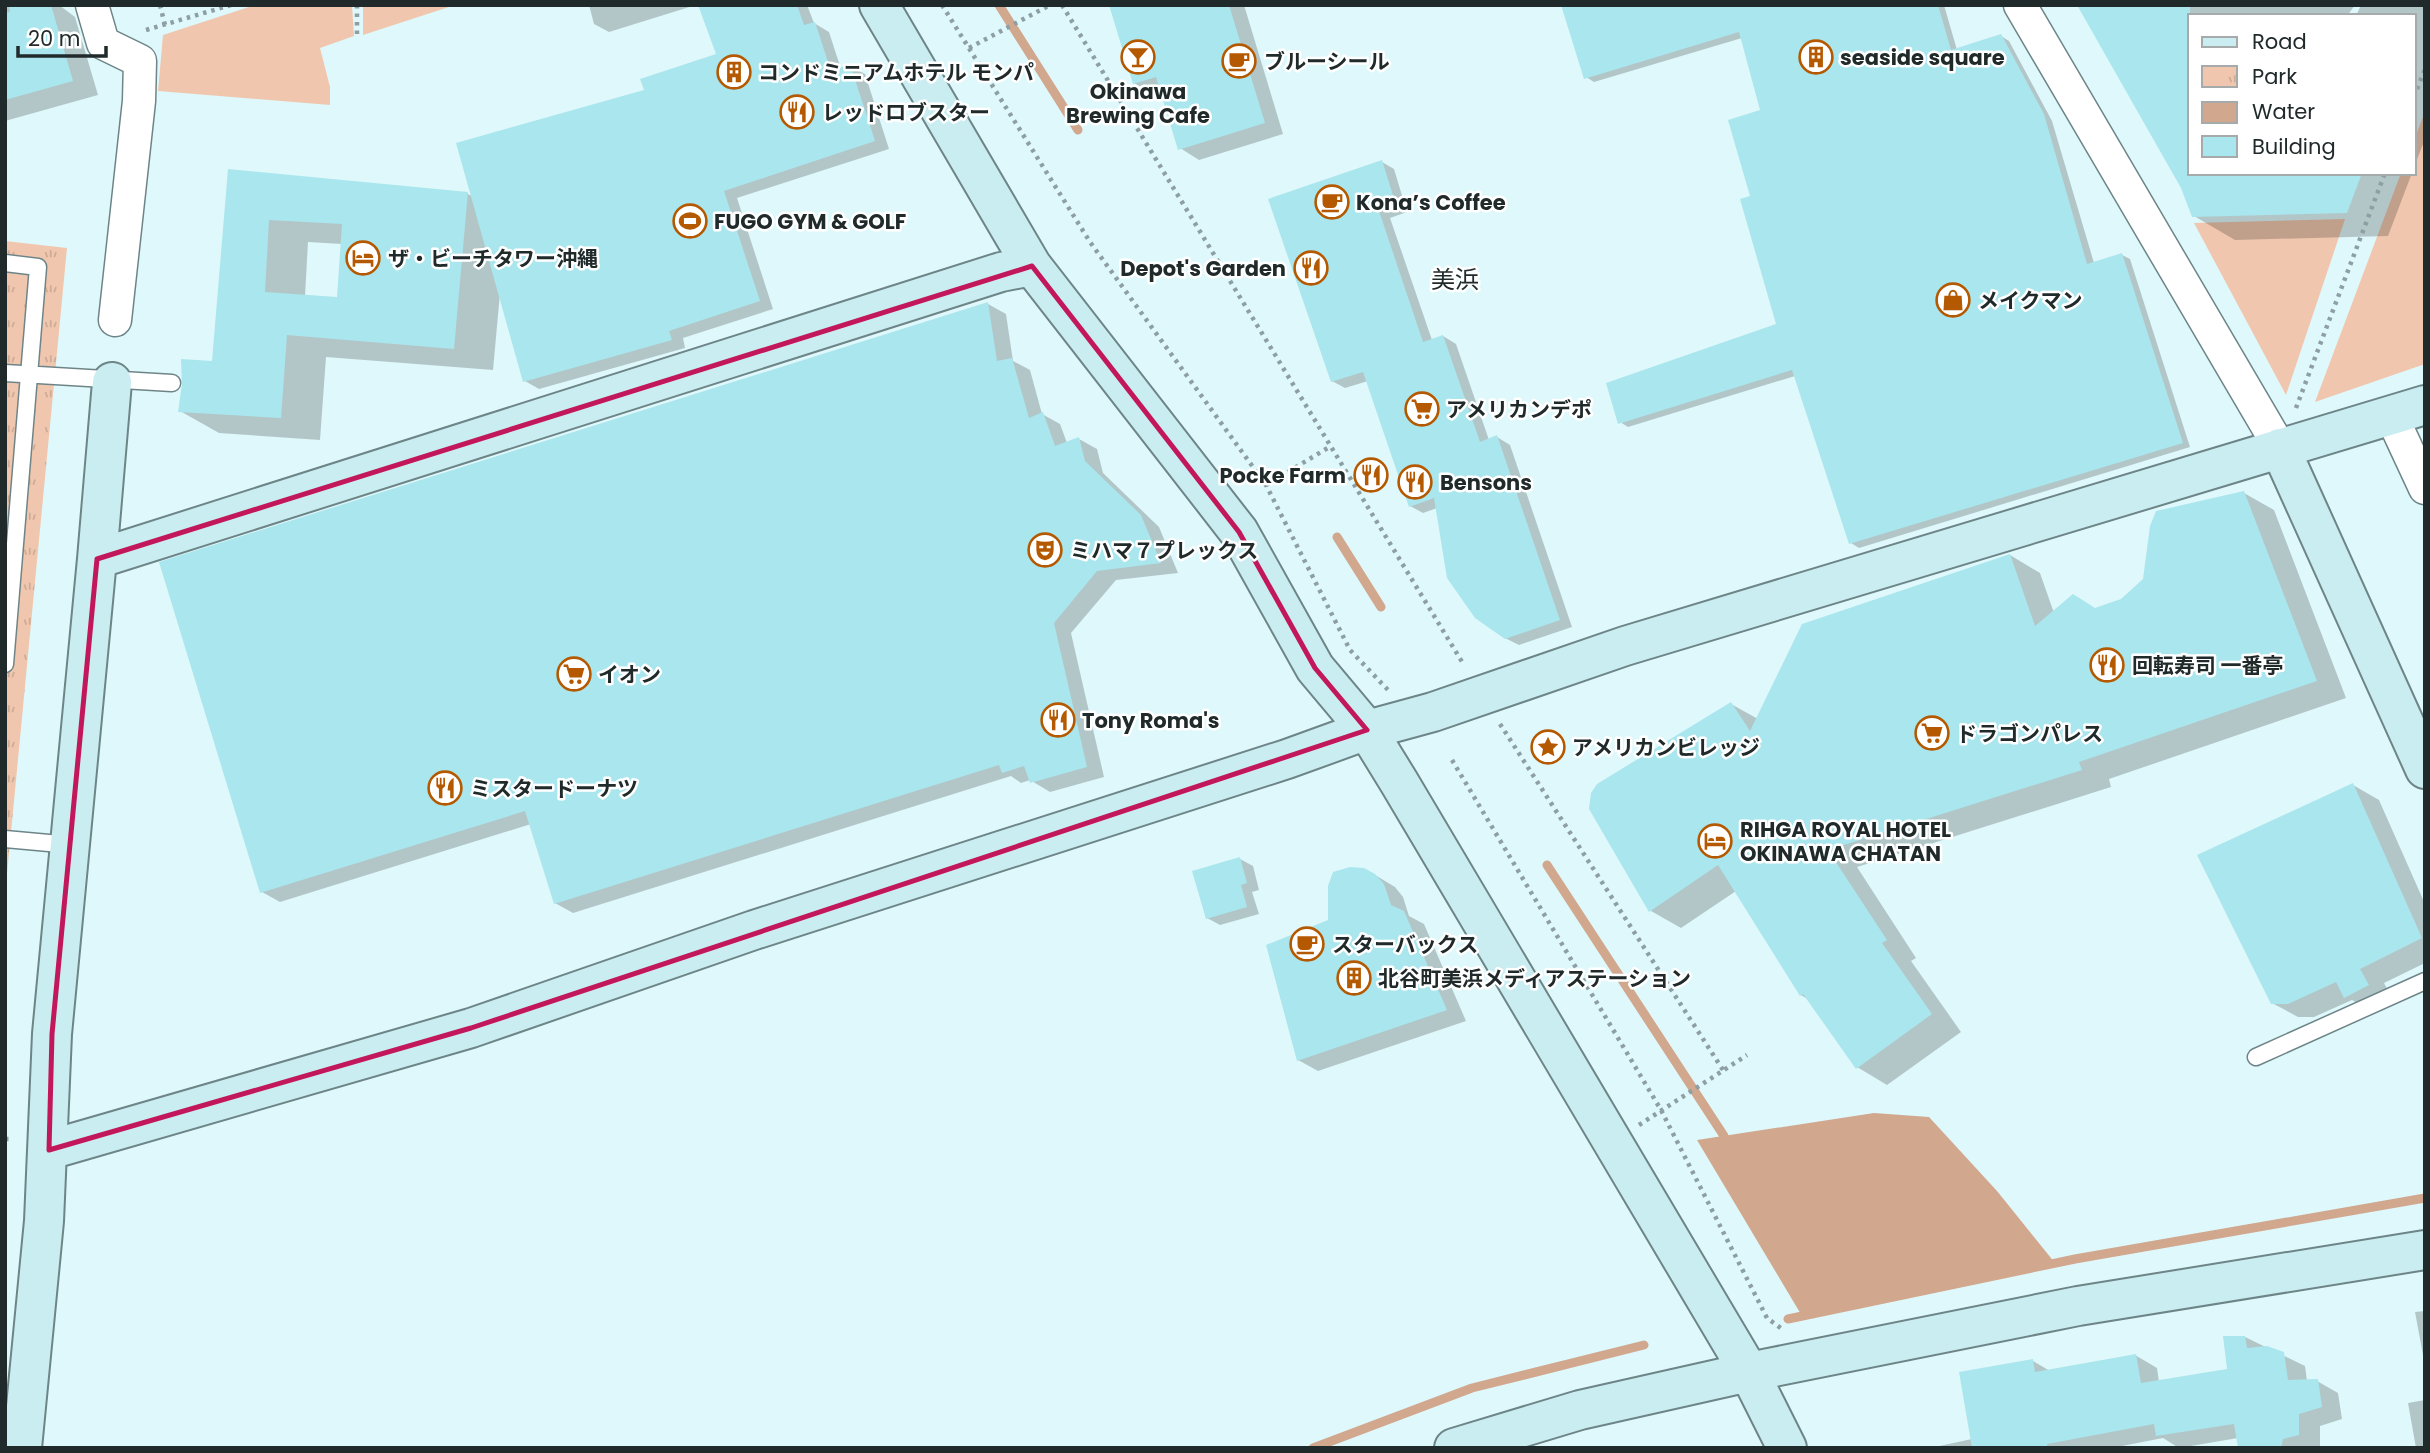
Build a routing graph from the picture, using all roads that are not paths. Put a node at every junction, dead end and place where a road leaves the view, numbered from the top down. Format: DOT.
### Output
graph roads {
  1 [pos="92,5"];
  2 [pos="879,5"];
  3 [pos="2020,5"];
  4 [pos="5,263"];
  5 [pos="1032,266"];
  6 [pos="115,320"];
  7 [pos="5,373"];
  8 [pos="31,374"];
  9 [pos="112,382"];
  10 [pos="172,383"];
  11 [pos="2408,410"];
  12 [pos="2280,448"];
  13 [pos="2425,488"];
  14 [pos="97,559"];
  15 [pos="5,664"];
  16 [pos="1367,730"];
  17 [pos="2425,769"];
  18 [pos="5,839"];
  19 [pos="71,845"];
  20 [pos="2425,981"];
  21 [pos="2256,1057"];
  22 [pos="49,1150"];
  23 [pos="2425,1250"];
  24 [pos="1749,1372"];
  25 [pos="22,1448"];
  26 [pos="1454,1448"];
  27 [pos="1787,1448"];
  1 -- 6 [label="street"];
  2 -- 5 [label="street"];
  3 -- 12 [label="street"];
  4 -- 8 [label="lane"];
  5 -- 14 [label="street"];
  5 -- 16 [label="street"];
  7 -- 8 [label="lane"];
  8 -- 9 [label="lane"];
  8 -- 15 [label="lane"];
  9 -- 10 [label="lane"];
  9 -- 14 [label="street"];
  11 -- 12 [label="street"];
  11 -- 13 [label="street"];
  12 -- 16 [label="street"];
  12 -- 17 [label="street"];
  14 -- 19 [label="street"];
  16 -- 22 [label="street"];
  16 -- 24 [label="street"];
  18 -- 19 [label="lane"];
  19 -- 22 [label="street"];
  20 -- 21 [label="lane"];
  22 -- 25 [label="street"];
  23 -- 24 [label="street"];
  24 -- 26 [label="street"];
  24 -- 27 [label="street"];
}
